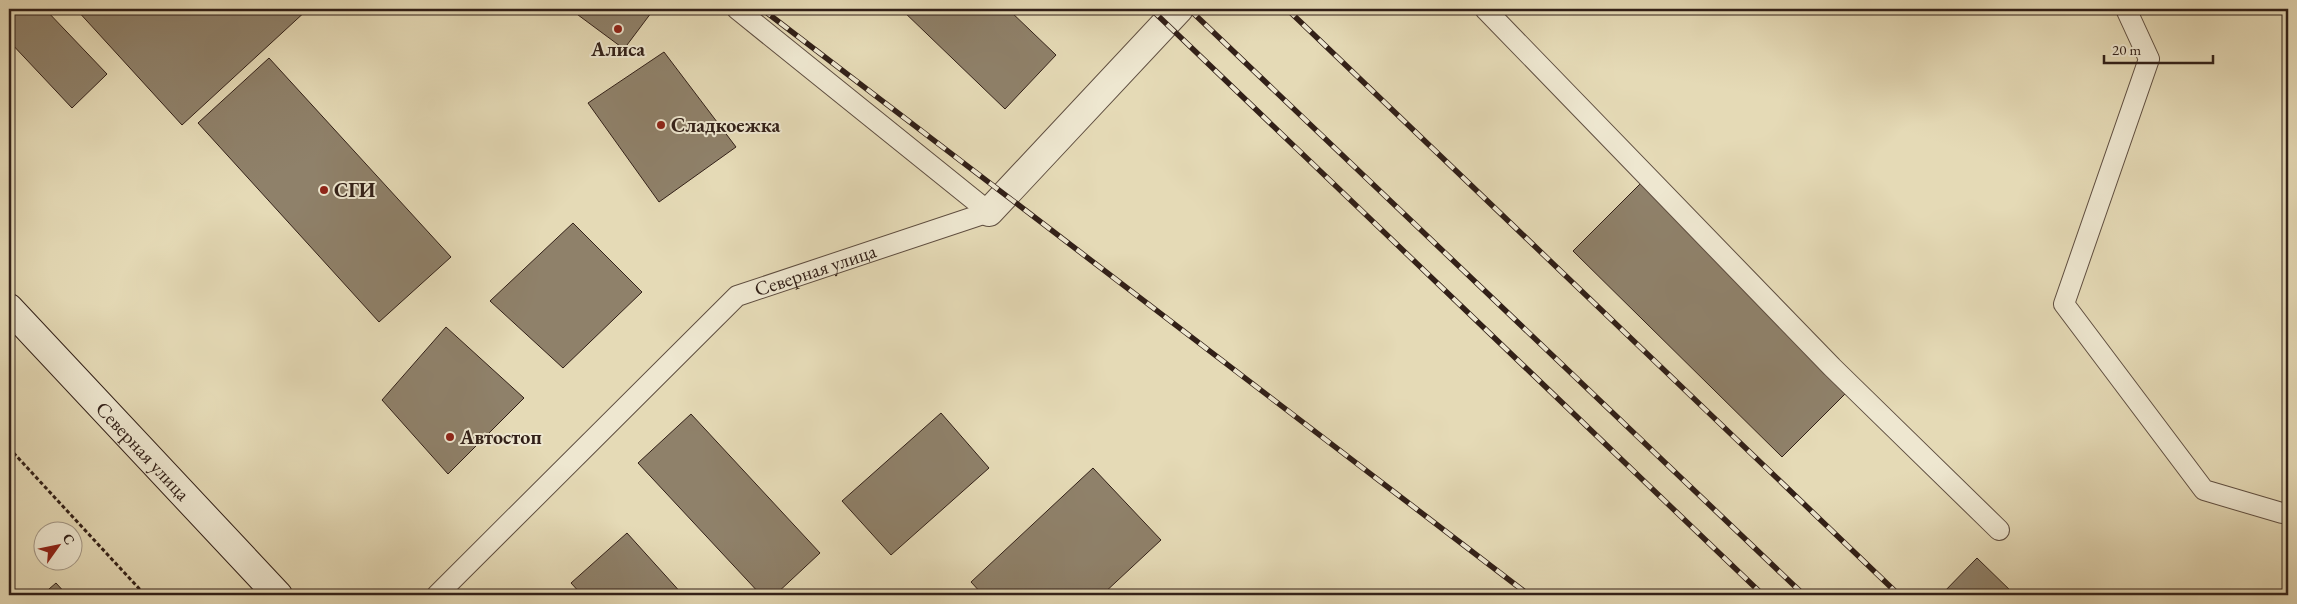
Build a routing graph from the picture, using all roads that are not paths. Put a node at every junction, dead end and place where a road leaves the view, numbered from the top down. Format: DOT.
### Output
graph roads {
  1 [pos="737,9"];
  2 [pos="1179,9"];
  3 [pos="1485,9"];
  4 [pos="2126,9"];
  5 [pos="989,212"];
  6 [pos="9,308"];
  7 [pos="2286,513"];
  8 [pos="1998,530"];
  9 [pos="278,595"];
  10 [pos="437,595"];
  1 -- 5 [label="lane"];
  2 -- 5 [label="main road"];
  3 -- 8 [label="lane"];
  4 -- 7 [label="lane"];
  5 -- 10 [label="lane, Северная улица"];
  6 -- 9 [label="main road, Северная улица"];
}
